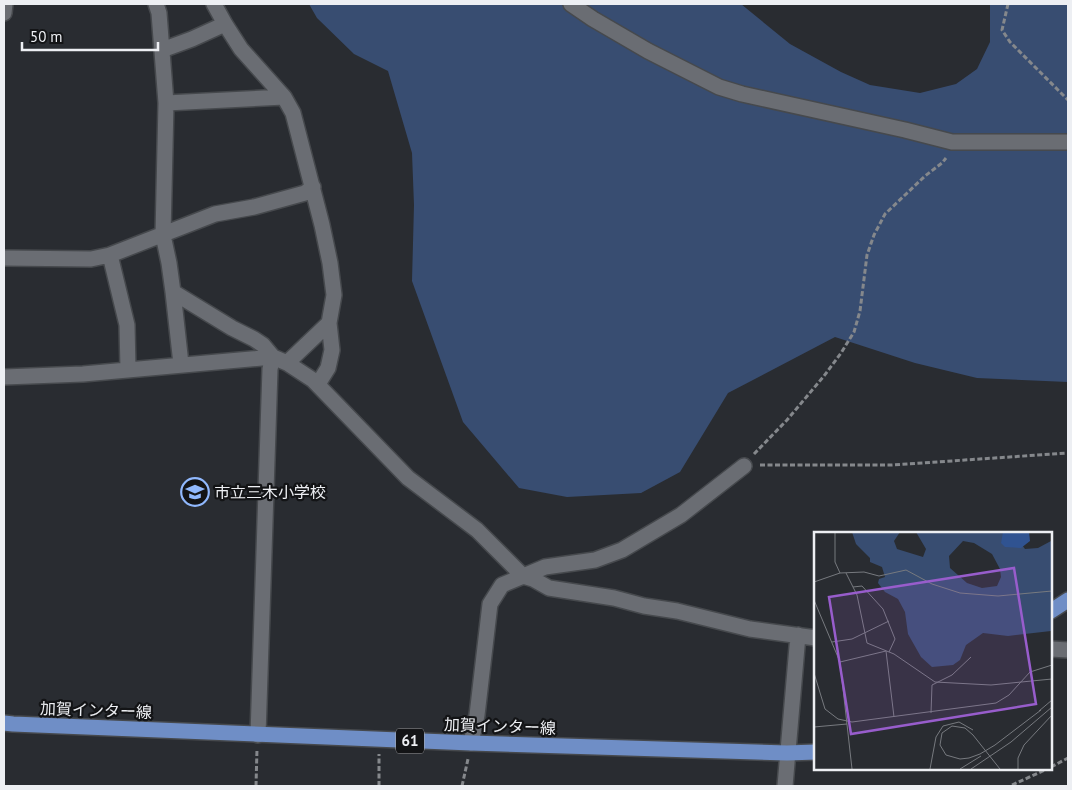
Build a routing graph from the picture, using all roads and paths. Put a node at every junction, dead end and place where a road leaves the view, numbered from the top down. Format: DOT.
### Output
graph roads {
  1 [pos="5,4"];
  2 [pos="156,4"];
  3 [pos="214,4"];
  4 [pos="571,4"];
  5 [pos="1008,4"];
  6 [pos="4,13"];
  7 [pos="224,24"];
  8 [pos="162,50"];
  9 [pos="284,97"];
  10 [pos="1068,100"];
  11 [pos="166,102"];
  12 [pos="952,142"];
  13 [pos="1068,142"];
  14 [pos="313,187"];
  15 [pos="163,235"];
  16 [pos="110,255"];
  17 [pos="4,258"];
  18 [pos="173,292"];
  19 [pos="329,323"];
  20 [pos="280,360"];
  21 [pos="181,364"];
  22 [pos="128,370"];
  23 [pos="4,377"];
  24 [pos="318,384"];
  25 [pos="1068,453"];
  26 [pos="744,466"];
  27 [pos="523,576"];
  28 [pos="1068,600"];
  29 [pos="1052,610"];
  30 [pos="798,635"];
  31 [pos="814,638"];
  32 [pos="1052,648"];
  33 [pos="1068,650"];
  34 [pos="4,723"];
  35 [pos="258,734"];
  36 [pos="380,739"];
  37 [pos="471,743"];
  38 [pos="814,752"];
  39 [pos="787,753"];
  40 [pos="1068,758"];
  41 [pos="1052,766"];
  42 [pos="1045,770"];
  43 [pos="1012,785"];
  44 [pos="256,786"];
  45 [pos="379,786"];
  46 [pos="462,786"];
  47 [pos="785,786"];
  1 -- 6 [label="street"];
  2 -- 8 [label="street"];
  3 -- 7 [label="street"];
  4 -- 12 [label="street"];
  5 -- 10 [label="path"];
  7 -- 8 [label="street"];
  7 -- 9 [label="street"];
  8 -- 11 [label="street"];
  9 -- 11 [label="street"];
  9 -- 14 [label="street"];
  11 -- 15 [label="street"];
  12 -- 13 [label="street"];
  12 -- 26 [label="path"];
  14 -- 15 [label="street"];
  14 -- 19 [label="street"];
  15 -- 16 [label="street"];
  15 -- 18 [label="street"];
  16 -- 17 [label="street"];
  16 -- 22 [label="street"];
  18 -- 20 [label="street"];
  18 -- 21 [label="street"];
  19 -- 20 [label="street"];
  19 -- 24 [label="street"];
  20 -- 21 [label="street"];
  20 -- 24 [label="street"];
  20 -- 35 [label="street"];
  21 -- 22 [label="street"];
  22 -- 23 [label="street"];
  24 -- 27 [label="street"];
  25 -- 26 [label="path"];
  26 -- 27 [label="street"];
  27 -- 30 [label="street"];
  27 -- 37 [label="street"];
  28 -- 29 [label="main road"];
  30 -- 31 [label="street"];
  30 -- 39 [label="street"];
  32 -- 33 [label="street"];
  34 -- 35 [label="main road, 加賀インター線 / 61"];
  35 -- 36 [label="main road, 加賀インター線 / 61"];
  35 -- 44 [label="path"];
  36 -- 37 [label="main road, 加賀インター線 / 61"];
  36 -- 45 [label="path"];
  37 -- 39 [label="main road, 加賀インター線 / 61"];
  37 -- 46 [label="path"];
  38 -- 39 [label="main road, 加賀インター線 / 61"];
  39 -- 47 [label="street"];
  40 -- 41 [label="path"];
  42 -- 43 [label="path"];
}
